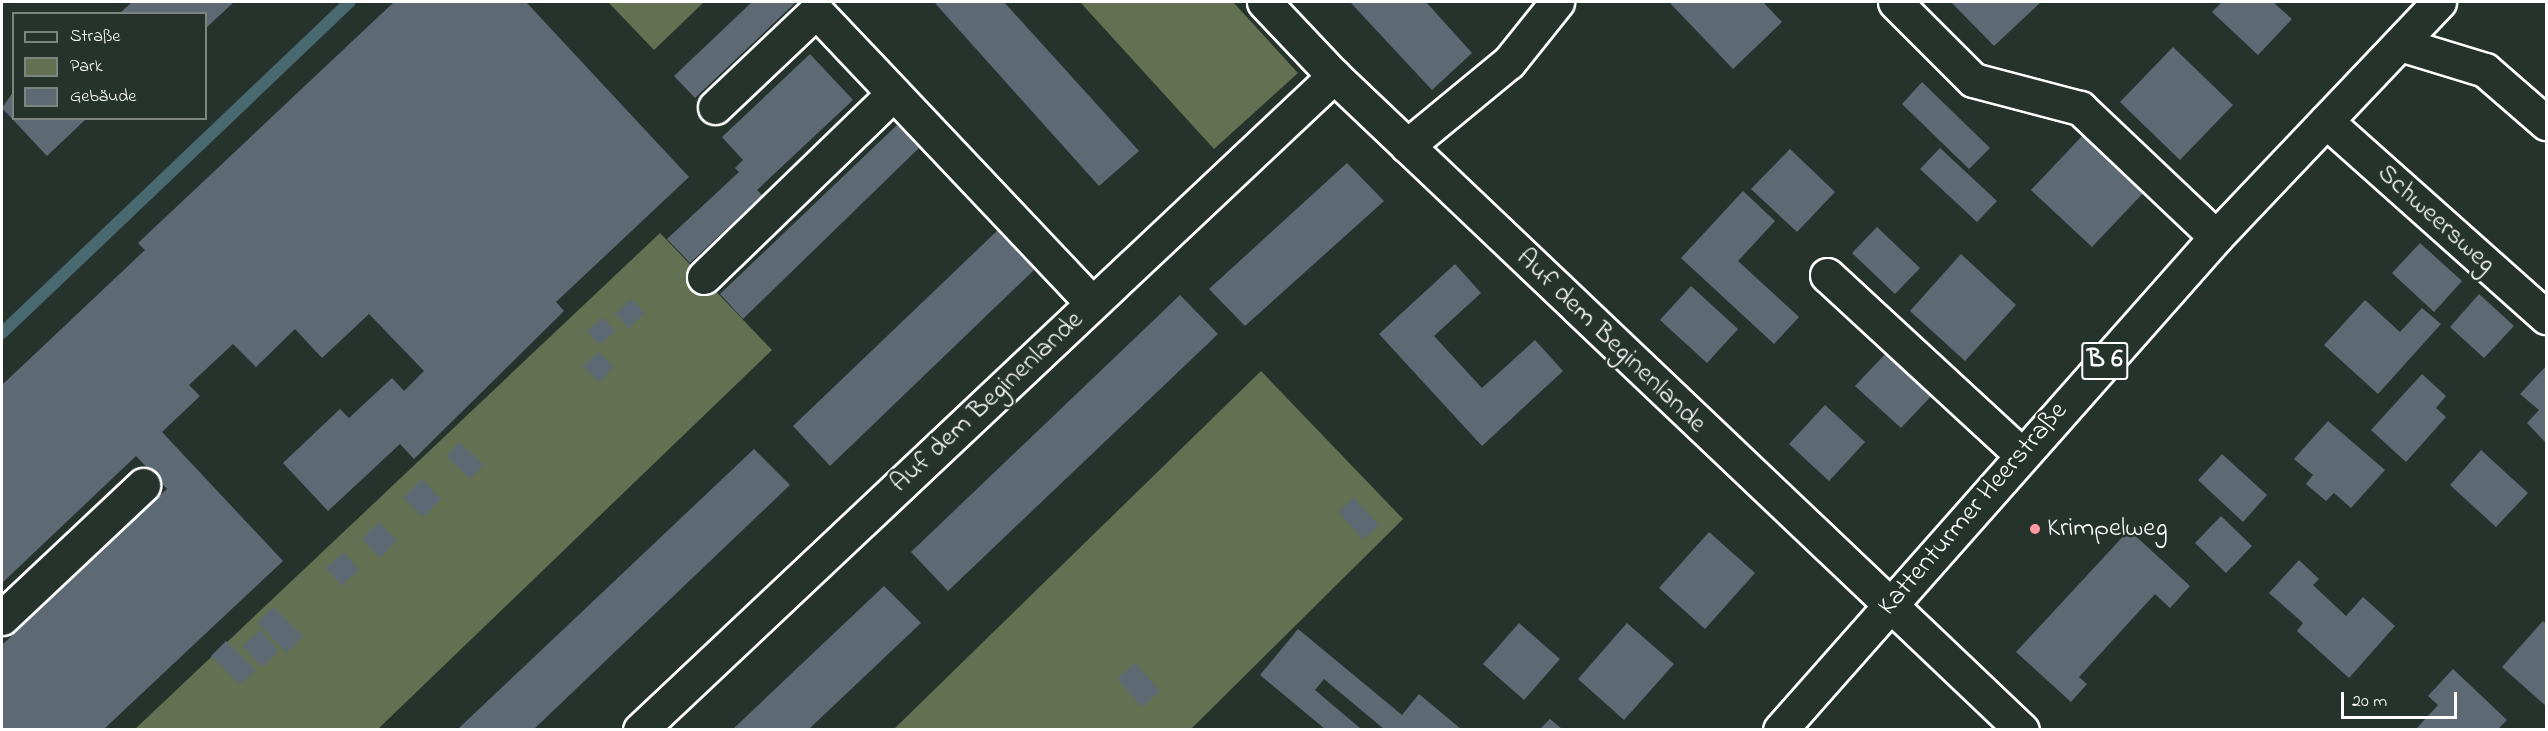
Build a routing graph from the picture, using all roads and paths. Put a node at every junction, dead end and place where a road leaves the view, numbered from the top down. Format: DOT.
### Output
graph roads {
  1 [pos="1264,2"];
  2 [pos="1557,2"];
  3 [pos="1895,2"];
  4 [pos="2439,2"];
  5 [pos="2400,44"];
  6 [pos="1334,76"];
  7 [pos="894,93"];
  8 [pos="715,107"];
  9 [pos="2326,121"];
  10 [pos="2547,123"];
  11 [pos="1407,146"];
  12 [pos="2217,237"];
  13 [pos="1827,275"];
  14 [pos="704,277"];
  15 [pos="1092,303"];
  16 [pos="2547,317"];
  17 [pos="2020,454"];
  18 [pos="142,486"];
  19 [pos="1888,605"];
  20 [pos="2,618"];
  21 [pos="640,729"];
  22 [pos="1780,729"];
  23 [pos="2022,729"];
  1 -- 6 [label="street, Auf dem Beginenlande"];
  2 -- 11 [label="street"];
  3 -- 12 [label="street"];
  4 -- 5 [label="street, Kattenturmer Heerstraße / B 6"];
  5 -- 9 [label="street, Kattenturmer Heerstraße / B 6"];
  5 -- 10 [label="street"];
  6 -- 11 [label="street, Auf dem Beginenlande"];
  6 -- 15 [label="street, Auf dem Beginenlande"];
  7 -- 8 [label="street"];
  7 -- 14 [label="street"];
  7 -- 15 [label="street"];
  9 -- 12 [label="street, Kattenturmer Heerstraße / B 6"];
  9 -- 16 [label="street, Schweersweg"];
  11 -- 19 [label="street, Auf dem Beginenlande"];
  12 -- 17 [label="street, Kattenturmer Heerstraße / B 6"];
  13 -- 17 [label="street"];
  15 -- 21 [label="street, Auf dem Beginenlande"];
  17 -- 19 [label="street, Kattenturmer Heerstraße / B 6"];
  18 -- 20 [label="street"];
  19 -- 22 [label="street, Kattenturmer Heerstraße / B 6"];
  19 -- 23 [label="street"];
}
